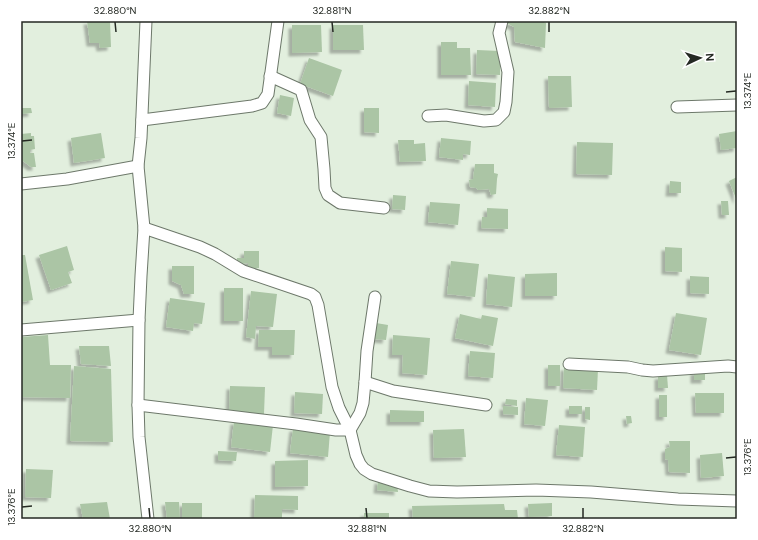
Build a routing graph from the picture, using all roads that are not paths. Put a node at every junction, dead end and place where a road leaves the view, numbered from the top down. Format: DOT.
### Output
graph roads {
  1 [pos="146,21"];
  2 [pos="278,21"];
  3 [pos="502,21"];
  4 [pos="270,76"];
  5 [pos="737,105"];
  6 [pos="677,107"];
  7 [pos="428,116"];
  8 [pos="142,120"];
  9 [pos="138,166"];
  10 [pos="21,184"];
  11 [pos="384,208"];
  12 [pos="144,228"];
  13 [pos="375,297"];
  14 [pos="139,320"];
  15 [pos="21,330"];
  16 [pos="569,364"];
  17 [pos="737,367"];
  18 [pos="365,382"];
  19 [pos="486,404"];
  20 [pos="138,406"];
  21 [pos="350,430"];
  22 [pos="737,501"];
  23 [pos="148,519"];
  1 -- 8 [label="street"];
  2 -- 4 [label="street"];
  3 -- 7 [label="street"];
  4 -- 8 [label="street"];
  4 -- 11 [label="street"];
  5 -- 6 [label="street"];
  8 -- 9 [label="street"];
  9 -- 10 [label="street"];
  9 -- 12 [label="street"];
  12 -- 14 [label="street"];
  12 -- 21 [label="street"];
  13 -- 18 [label="street"];
  14 -- 15 [label="street"];
  14 -- 20 [label="street"];
  16 -- 17 [label="street"];
  18 -- 19 [label="street"];
  18 -- 21 [label="street"];
  20 -- 21 [label="street"];
  20 -- 23 [label="street"];
  21 -- 22 [label="street"];
}
